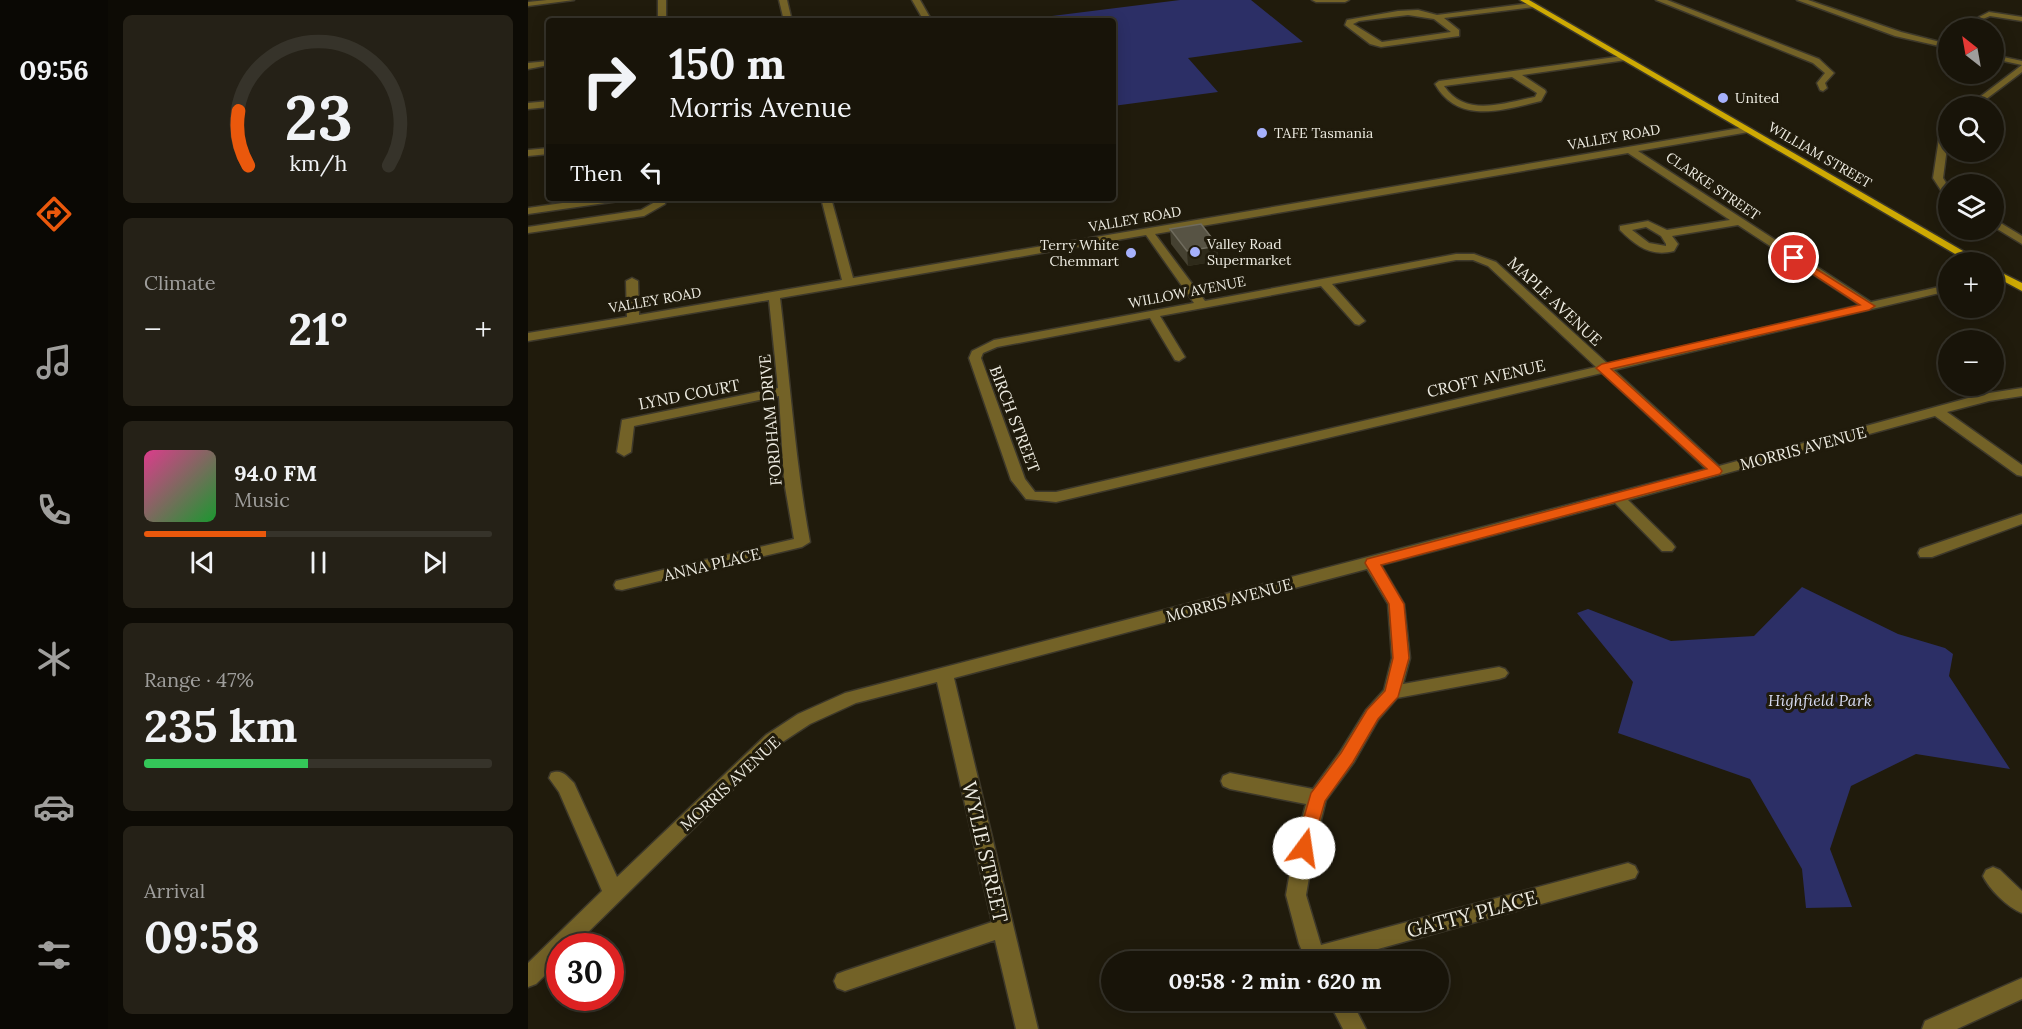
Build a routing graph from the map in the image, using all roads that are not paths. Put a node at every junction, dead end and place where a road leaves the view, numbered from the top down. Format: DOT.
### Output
graph roads {
  1 [pos="570,0"];
  2 [pos="662,0"];
  3 [pos="783,0"];
  4 [pos="916,0"];
  5 [pos="1316,0"];
  6 [pos="1345,0"];
  7 [pos="1660,0"];
  8 [pos="1801,0"];
  9 [pos="1528,2"];
  10 [pos="528,4"];
  11 [pos="1437,17"];
  12 [pos="1983,17"];
  13 [pos="662,18"];
  14 [pos="787,18"];
  15 [pos="926,18"];
  16 [pos="2022,19"];
  17 [pos="1938,44"];
  18 [pos="1623,58"];
  19 [pos="2004,60"];
  20 [pos="546,63"];
  21 [pos="2022,65"];
  22 [pos="528,66"];
  23 [pos="1514,74"];
  24 [pos="1823,88"];
  25 [pos="1984,96"];
  26 [pos="546,104"];
  27 [pos="528,106"];
  28 [pos="1746,130"];
  29 [pos="1630,150"];
  30 [pos="546,151"];
  31 [pos="528,153"];
  32 [pos="598,201"];
  33 [pos="661,201"];
  34 [pos="827,201"];
  35 [pos="528,211"];
  36 [pos="1738,222"];
  37 [pos="2004,229"];
  38 [pos="528,230"];
  39 [pos="1148,231"];
  40 [pos="1665,234"];
  41 [pos="2022,241"];
  42 [pos="1959,252"];
  43 [pos="1474,257"];
  44 [pos="2004,280"];
  45 [pos="632,282"];
  46 [pos="848,282"];
  47 [pos="1324,282"];
  48 [pos="2022,288"];
  49 [pos="1938,290"];
  50 [pos="774,295"];
  51 [pos="1202,305"];
  52 [pos="1869,306"];
  53 [pos="1153,314"];
  54 [pos="633,319"];
  55 [pos="1359,321"];
  56 [pos="528,336"];
  57 [pos="978,351"];
  58 [pos="1179,357"];
  59 [pos="1602,368"];
  60 [pos="785,391"];
  61 [pos="2022,392"];
  62 [pos="1937,411"];
  63 [pos="624,452"];
  64 [pos="1716,471"];
  65 [pos="2022,472"];
  66 [pos="1031,496"];
  67 [pos="1618,498"];
  68 [pos="2022,519"];
  69 [pos="802,542"];
  70 [pos="1667,547"];
  71 [pos="1926,553"];
  72 [pos="1372,563"];
  73 [pos="622,585"];
  74 [pos="1499,673"];
  75 [pos="944,675"];
  76 [pos="1392,693"];
  77 [pos="558,778"];
  78 [pos="1230,781"];
  79 [pos="1317,798"];
  80 [pos="1628,872"];
  81 [pos="1993,876"];
  82 [pos="614,894"];
  83 [pos="2022,904"];
  84 [pos="1002,928"];
  85 [pos="1314,951"];
  86 [pos="1346,951"];
  87 [pos="528,977"];
  88 [pos="845,981"];
  89 [pos="2022,988"];
  90 [pos="1345,1011"];
  91 [pos="1027,1029"];
  92 [pos="1355,1029"];
  93 [pos="1933,1029"];
  1 -- 10 [label="street"];
  2 -- 13 [label="street"];
  3 -- 14 [label="street"];
  4 -- 15 [label="street"];
  5 -- 6 [label="street"];
  7 -- 24 [label="street"];
  8 -- 17 [label="street"];
  9 -- 11 [label="street"];
  9 -- 18 [label="main road, WILLIAM STREET"];
  11 -- 11 [label="street"];
  12 -- 16 [label="street"];
  18 -- 23 [label="street"];
  18 -- 28 [label="main road, WILLIAM STREET"];
  19 -- 21 [label="street"];
  20 -- 22 [label="street"];
  21 -- 25 [label="street"];
  23 -- 23 [label="street"];
  26 -- 27 [label="street"];
  28 -- 29 [label="street, VALLEY ROAD"];
  28 -- 42 [label="main road, WILLIAM STREET"];
  29 -- 36 [label="street, CLARKE STREET"];
  29 -- 39 [label="street, VALLEY ROAD"];
  30 -- 31 [label="street"];
  32 -- 35 [label="street"];
  33 -- 38 [label="street"];
  34 -- 46 [label="street"];
  36 -- 40 [label="street"];
  36 -- 52 [label="street, CLARKE STREET"];
  37 -- 41 [label="street"];
  39 -- 46 [label="street, VALLEY ROAD"];
  39 -- 51 [label="street"];
  43 -- 47 [label="street, WILLOW AVENUE"];
  43 -- 59 [label="street, MAPLE AVENUE"];
  44 -- 48 [label="main road"];
  45 -- 54 [label="street"];
  46 -- 50 [label="street, VALLEY ROAD"];
  47 -- 51 [label="street, WILLOW AVENUE"];
  47 -- 55 [label="street"];
  49 -- 52 [label="street, CROFT AVENUE"];
  50 -- 54 [label="street, VALLEY ROAD"];
  50 -- 60 [label="street, FORDHAM DRIVE"];
  51 -- 53 [label="street, WILLOW AVENUE"];
  52 -- 59 [label="street, CROFT AVENUE"];
  53 -- 57 [label="street, WILLOW AVENUE"];
  53 -- 58 [label="street"];
  54 -- 56 [label="street, VALLEY ROAD"];
  57 -- 66 [label="street, BIRCH STREET"];
  59 -- 64 [label="street, MAPLE AVENUE"];
  59 -- 66 [label="street, CROFT AVENUE"];
  60 -- 63 [label="street, LYND COURT"];
  60 -- 69 [label="street, FORDHAM DRIVE"];
  61 -- 62 [label="street, MORRIS AVENUE"];
  62 -- 64 [label="street, MORRIS AVENUE"];
  62 -- 65 [label="street"];
  64 -- 67 [label="street, MORRIS AVENUE"];
  67 -- 70 [label="street"];
  67 -- 72 [label="street, MORRIS AVENUE"];
  68 -- 71 [label="street"];
  69 -- 73 [label="street, ANNA PLACE"];
  72 -- 75 [label="street, MORRIS AVENUE"];
  72 -- 76 [label="street"];
  74 -- 76 [label="street"];
  75 -- 82 [label="street, MORRIS AVENUE"];
  75 -- 84 [label="street, WYLIE STREET"];
  76 -- 79 [label="street"];
  77 -- 82 [label="street"];
  78 -- 79 [label="street"];
  79 -- 85 [label="street"];
  80 -- 86 [label="street, GATTY PLACE"];
  81 -- 83 [label="street"];
  82 -- 87 [label="street, MORRIS AVENUE"];
  84 -- 88 [label="street"];
  84 -- 91 [label="street, WYLIE STREET"];
  89 -- 93 [label="street"];
  90 -- 92 [label="street"];
}
